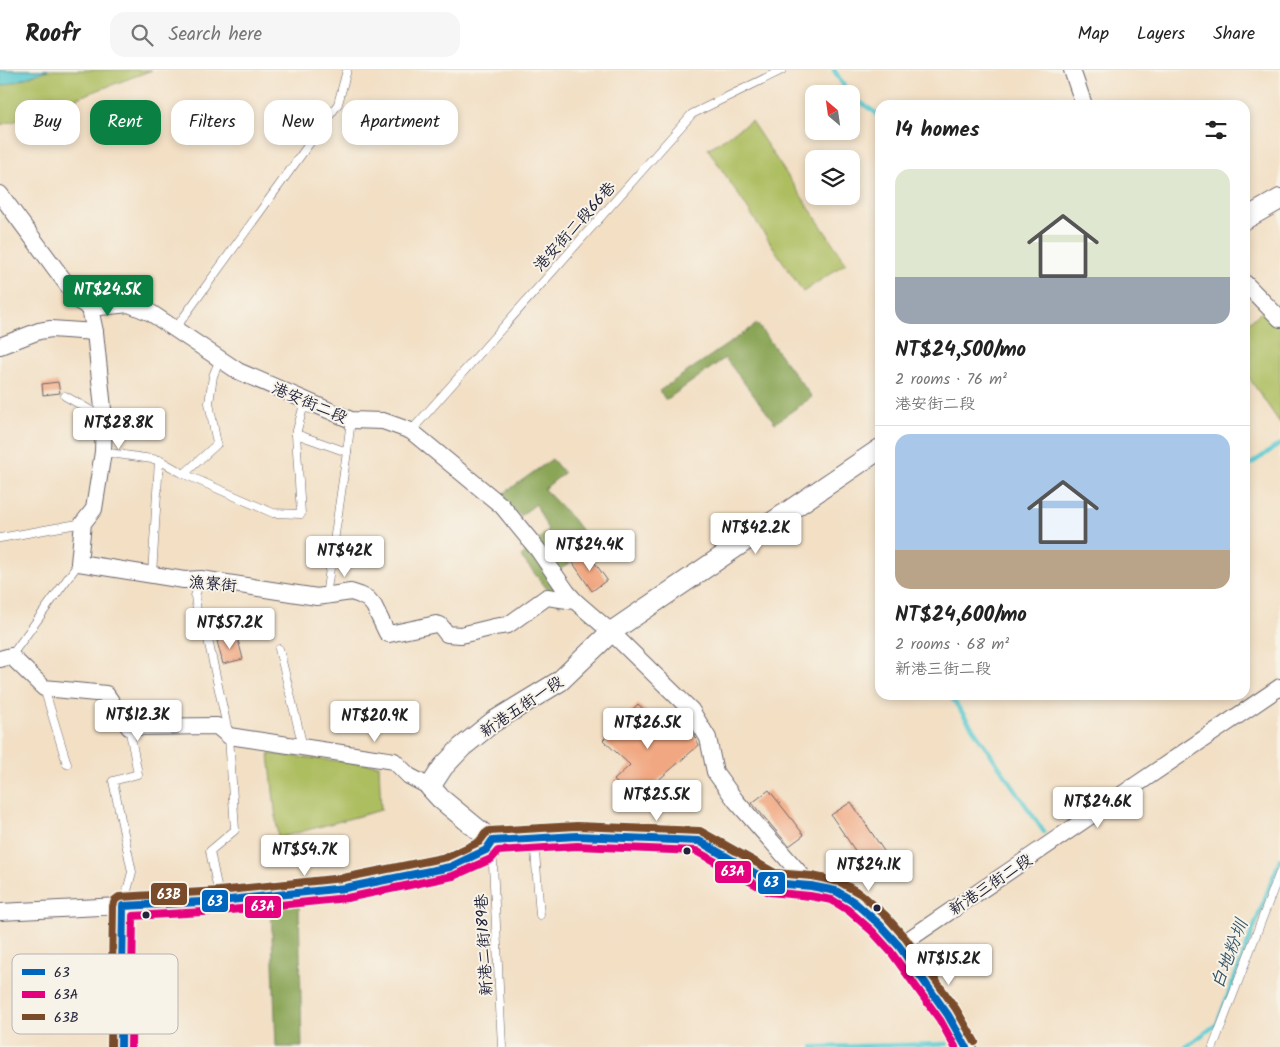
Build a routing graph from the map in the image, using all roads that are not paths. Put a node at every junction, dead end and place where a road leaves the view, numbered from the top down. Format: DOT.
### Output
graph roads {
  1 [pos="347,70"];
  2 [pos="782,70"];
  3 [pos="1072,70"];
  4 [pos="1082,100"];
  5 [pos="0,194"];
  6 [pos="1280,199"];
  7 [pos="1250,216"];
  8 [pos="1250,288"];
  9 [pos="90,308"];
  10 [pos="1280,320"];
  11 [pos="175,329"];
  12 [pos="96,332"];
  13 [pos="0,346"];
  14 [pos="220,359"];
  15 [pos="66,396"];
  16 [pos="335,414"];
  17 [pos="104,418"];
  18 [pos="351,420"];
  19 [pos="411,431"];
  20 [pos="296,434"];
  21 [pos="103,452"];
  22 [pos="347,452"];
  23 [pos="875,452"];
  24 [pos="159,460"];
  25 [pos="184,474"];
  26 [pos="83,523"];
  27 [pos="0,538"];
  28 [pos="79,564"];
  29 [pos="152,575"];
  30 [pos="201,579"];
  31 [pos="326,596"];
  32 [pos="575,601"];
  33 [pos="611,632"];
  34 [pos="279,649"];
  35 [pos="5,657"];
  36 [pos="1280,686"];
  37 [pos="44,688"];
  38 [pos="129,726"];
  39 [pos="229,736"];
  40 [pos="303,748"];
  41 [pos="68,764"];
  42 [pos="430,787"];
  43 [pos="534,839"];
  44 [pos="492,841"];
  45 [pos="1280,872"];
  46 [pos="810,886"];
  47 [pos="220,901"];
  48 [pos="124,906"];
  49 [pos="0,912"];
  50 [pos="540,915"];
  51 [pos="899,946"];
  52 [pos="123,954"];
  53 [pos="121,1034"];
  54 [pos="121,1047"];
  55 [pos="502,1047"];
  56 [pos="966,1047"];
  57 [pos="1213,1047"];
  1 -- 11 [label="lane"];
  2 -- 19 [label="lane, 港安街二段66巷"];
  3 -- 4 [label="street"];
  5 -- 9 [label="street"];
  6 -- 7 [label="street"];
  8 -- 10 [label="street"];
  9 -- 11 [label="street, 港安街二段"];
  9 -- 12 [label="street"];
  11 -- 14 [label="street, 港安街二段"];
  12 -- 13 [label="street"];
  12 -- 17 [label="street"];
  14 -- 16 [label="street, 港安街二段"];
  14 -- 25 [label="lane"];
  15 -- 17 [label="lane"];
  16 -- 18 [label="street, 港安街二段"];
  16 -- 20 [label="lane"];
  17 -- 21 [label="street"];
  18 -- 19 [label="street, 港安街二段"];
  18 -- 22 [label="lane"];
  19 -- 32 [label="street, 港安街二段"];
  20 -- 22 [label="lane"];
  20 -- 25 [label="lane"];
  21 -- 24 [label="lane"];
  21 -- 26 [label="street"];
  22 -- 31 [label="lane"];
  23 -- 33 [label="street, 新港五街一段"];
  24 -- 25 [label="lane"];
  24 -- 29 [label="lane"];
  26 -- 27 [label="lane"];
  26 -- 28 [label="street"];
  28 -- 29 [label="street, 漁寮街"];
  28 -- 35 [label="lane"];
  29 -- 30 [label="street, 漁寮街"];
  30 -- 31 [label="street, 漁寮街"];
  30 -- 39 [label="lane"];
  31 -- 32 [label="street, 漁寮街"];
  32 -- 33 [label="street, 港安街二段"];
  33 -- 42 [label="street, 新港五街一段"];
  33 -- 46 [label="street, 港安街二段"];
  34 -- 40 [label="lane"];
  35 -- 37 [label="street"];
  36 -- 51 [label="street, 新港三街二段"];
  37 -- 38 [label="street"];
  37 -- 41 [label="lane"];
  38 -- 39 [label="street"];
  38 -- 48 [label="lane"];
  39 -- 40 [label="street"];
  39 -- 47 [label="lane"];
  40 -- 42 [label="street"];
  42 -- 44 [label="street"];
  43 -- 44 [label="street"];
  43 -- 46 [label="street"];
  43 -- 50 [label="lane"];
  44 -- 47 [label="street"];
  44 -- 55 [label="lane, 新港二街189巷"];
  45 -- 57 [label="lane"];
  46 -- 51 [label="street"];
  47 -- 48 [label="street"];
  48 -- 49 [label="street"];
  48 -- 52 [label="lane"];
  51 -- 56 [label="street"];
  53 -- 54 [label="lane"];
}
